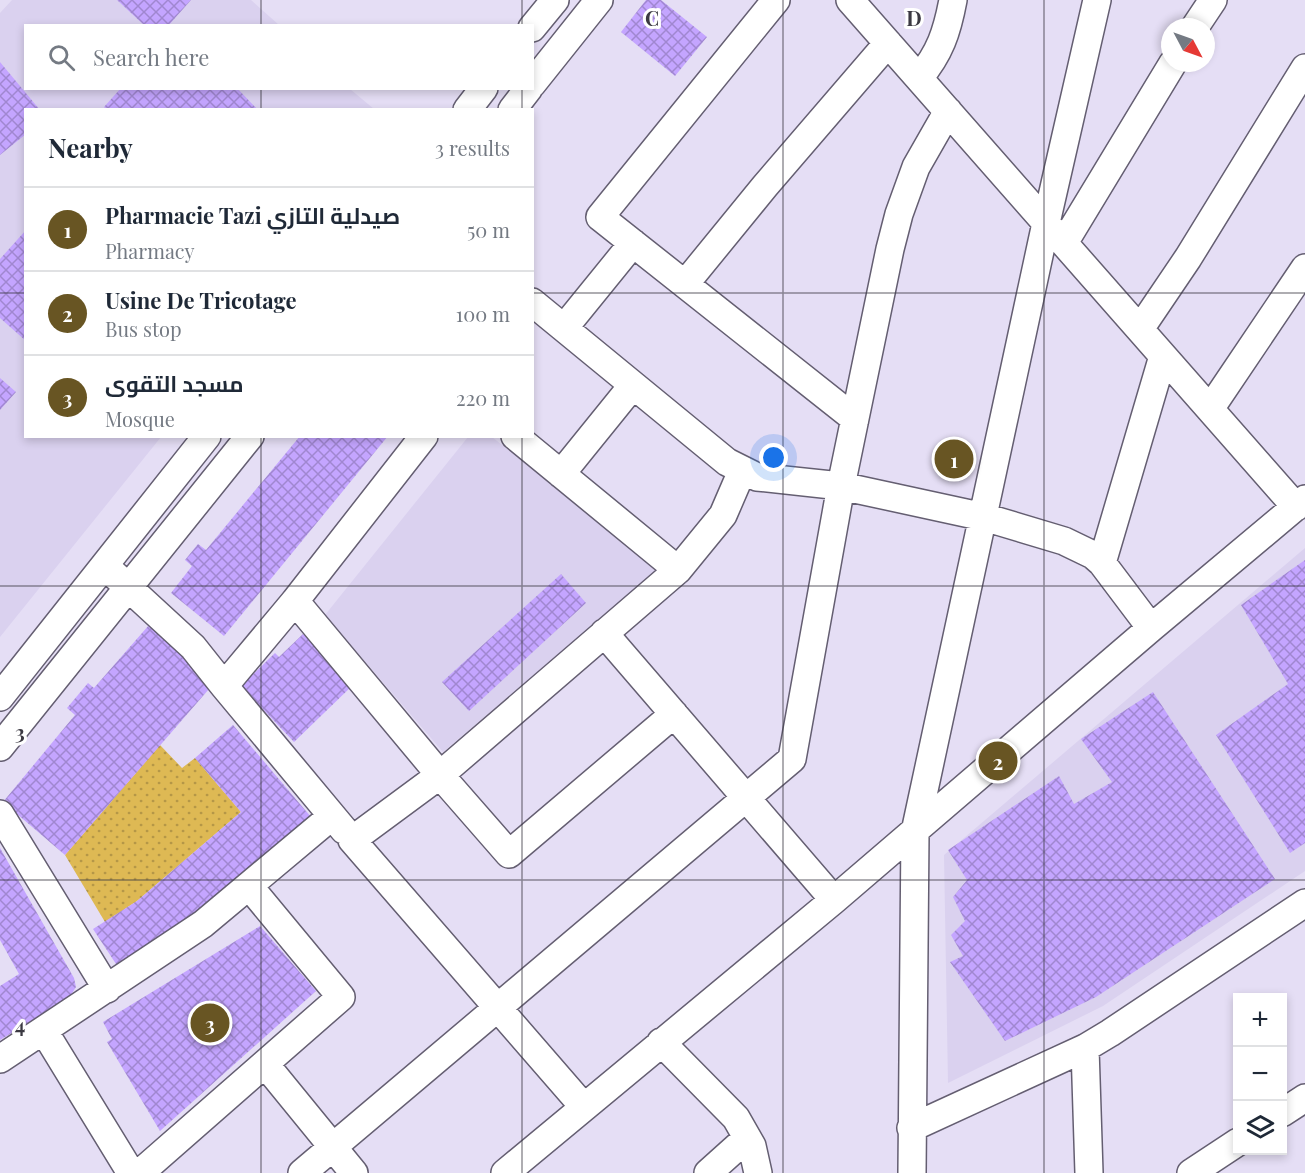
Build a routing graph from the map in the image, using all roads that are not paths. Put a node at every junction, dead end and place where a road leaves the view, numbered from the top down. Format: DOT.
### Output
graph roads {
  1 [pos="555,0"];
  2 [pos="599,0"];
  3 [pos="776,0"];
  4 [pos="850,0"];
  5 [pos="953,0"];
  6 [pos="1097,0"];
  7 [pos="1213,0"];
  8 [pos="1202,18"];
  9 [pos="534,26"];
  10 [pos="888,43"];
  11 [pos="1305,68"];
  12 [pos="1167,72"];
  13 [pos="919,78"];
  14 [pos="534,81"];
  15 [pos="482,90"];
  16 [pos="527,90"];
  17 [pos="469,108"];
  18 [pos="514,108"];
  19 [pos="948,111"];
  20 [pos="1055,233"];
  21 [pos="633,243"];
  22 [pos="1305,268"];
  23 [pos="685,284"];
  24 [pos="534,304"];
  25 [pos="564,328"];
  26 [pos="1140,329"];
  27 [pos="1163,356"];
  28 [pos="633,385"];
  29 [pos="1210,410"];
  30 [pos="855,419"];
  31 [pos="205,438"];
  32 [pos="248,438"];
  33 [pos="422,438"];
  34 [pos="517,438"];
  35 [pos="742,471"];
  36 [pos="561,474"];
  37 [pos="841,486"];
  38 [pos="1301,503"];
  39 [pos="984,517"];
  40 [pos="1102,563"];
  41 [pos="105,566"];
  42 [pos="678,570"];
  43 [pos="129,586"];
  44 [pos="295,602"];
  45 [pos="1151,628"];
  46 [pos="604,633"];
  47 [pos="224,686"];
  48 [pos="0,697"];
  49 [pos="674,714"];
  50 [pos="0,747"];
  51 [pos="440,775"];
  52 [pos="746,798"];
  53 [pos="0,814"];
  54 [pos="332,816"];
  55 [pos="915,832"];
  56 [pos="352,840"];
  57 [pos="249,886"];
  58 [pos="834,900"];
  59 [pos="1304,906"];
  60 [pos="107,990"];
  61 [pos="498,1007"];
  62 [pos="44,1031"];
  63 [pos="661,1042"];
  64 [pos="1085,1048"];
  65 [pos="0,1059"];
  66 [pos="264,1064"];
  67 [pos="1305,1098"];
  68 [pos="584,1107"];
  69 [pos="1287,1110"];
  70 [pos="911,1128"];
  71 [pos="747,1138"];
  72 [pos="1233,1145"];
  73 [pos="333,1147"];
  74 [pos="131,1173"];
  75 [pos="140,1173"];
  76 [pos="302,1173"];
  77 [pos="354,1173"];
  78 [pos="505,1173"];
  79 [pos="708,1173"];
  80 [pos="758,1173"];
  81 [pos="912,1173"];
  82 [pos="1089,1173"];
  83 [pos="1191,1173"];
  1 -- 9 [label="street"];
  2 -- 14 [label="street"];
  3 -- 21 [label="street"];
  4 -- 10 [label="street"];
  5 -- 13 [label="street"];
  6 -- 20 [label="street"];
  7 -- 8 [label="street"];
  10 -- 13 [label="street"];
  10 -- 23 [label="street"];
  11 -- 26 [label="street"];
  12 -- 20 [label="street"];
  13 -- 19 [label="street"];
  15 -- 17 [label="street"];
  16 -- 18 [label="street"];
  19 -- 20 [label="street"];
  19 -- 30 [label="street"];
  20 -- 26 [label="street"];
  20 -- 39 [label="street"];
  21 -- 23 [label="street"];
  21 -- 25 [label="street"];
  22 -- 29 [label="street"];
  23 -- 30 [label="street"];
  24 -- 25 [label="street"];
  25 -- 28 [label="street"];
  26 -- 27 [label="street"];
  27 -- 29 [label="street"];
  27 -- 40 [label="street"];
  28 -- 35 [label="street"];
  28 -- 36 [label="street"];
  29 -- 38 [label="street"];
  30 -- 37 [label="street"];
  31 -- 41 [label="street"];
  32 -- 43 [label="street"];
  33 -- 44 [label="street"];
  34 -- 36 [label="street"];
  35 -- 37 [label="street"];
  35 -- 42 [label="street"];
  36 -- 42 [label="street"];
  37 -- 39 [label="street"];
  37 -- 52 [label="street"];
  38 -- 45 [label="street"];
  39 -- 40 [label="street"];
  39 -- 55 [label="street"];
  40 -- 45 [label="street"];
  41 -- 43 [label="street"];
  41 -- 48 [label="street"];
  42 -- 46 [label="street"];
  43 -- 47 [label="street"];
  43 -- 50 [label="street"];
  44 -- 47 [label="street"];
  44 -- 51 [label="street"];
  45 -- 55 [label="street"];
  46 -- 49 [label="street"];
  46 -- 51 [label="street"];
  47 -- 54 [label="street"];
  49 -- 51 [label="street"];
  49 -- 52 [label="street"];
  51 -- 56 [label="street"];
  52 -- 58 [label="street"];
  52 -- 61 [label="street"];
  53 -- 60 [label="street"];
  54 -- 56 [label="street"];
  54 -- 57 [label="street"];
  55 -- 58 [label="street"];
  55 -- 70 [label="street"];
  56 -- 61 [label="street"];
  57 -- 60 [label="street"];
  57 -- 66 [label="street"];
  58 -- 63 [label="street"];
  59 -- 64 [label="street"];
  60 -- 62 [label="street"];
  61 -- 68 [label="street"];
  61 -- 73 [label="street"];
  62 -- 65 [label="street"];
  62 -- 74 [label="street"];
  63 -- 68 [label="street"];
  63 -- 71 [label="street"];
  64 -- 70 [label="street"];
  64 -- 82 [label="street"];
  66 -- 73 [label="street"];
  66 -- 75 [label="street"];
  67 -- 69 [label="street"];
  68 -- 78 [label="street"];
  70 -- 81 [label="street"];
  71 -- 79 [label="street"];
  71 -- 80 [label="street"];
  72 -- 83 [label="street"];
  73 -- 76 [label="street"];
  73 -- 77 [label="street"];
}
